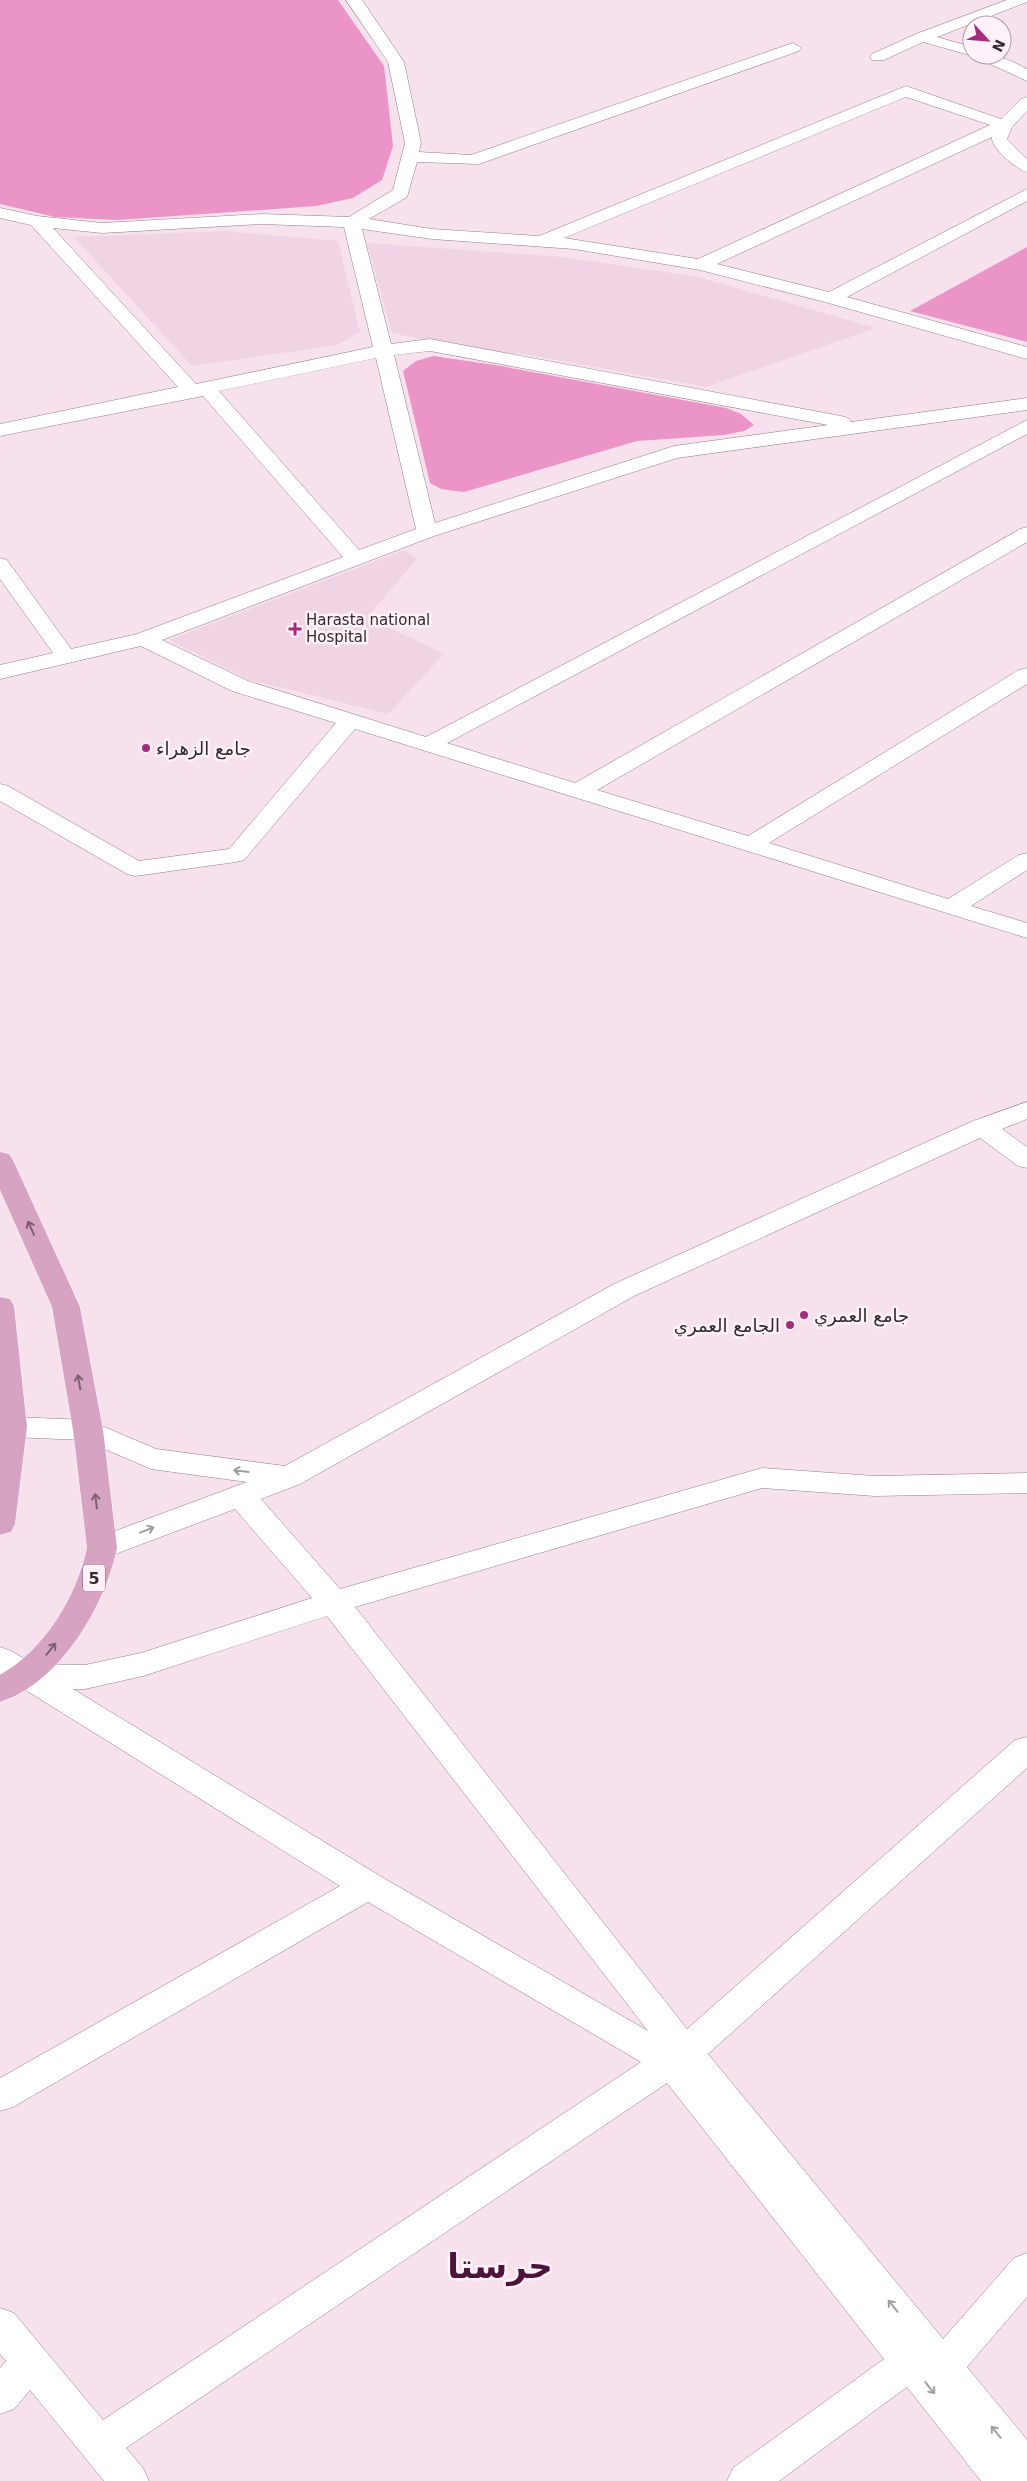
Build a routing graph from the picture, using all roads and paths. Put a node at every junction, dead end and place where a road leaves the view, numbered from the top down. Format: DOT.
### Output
graph roads {
  1 [pos="354,0"];
  2 [pos="1021,0"];
  3 [pos="922,37"];
  4 [pos="792,48"];
  5 [pos="962,49"];
  6 [pos="878,57"];
  7 [pos="1007,65"];
  8 [pos="1027,76"];
  9 [pos="1027,102"];
  10 [pos="1004,125"];
  11 [pos="409,157"];
  12 [pos="1027,166"];
  13 [pos="1027,194"];
  14 [pos="0,213"];
  15 [pos="30,220"];
  16 [pos="352,222"];
  17 [pos="0,231"];
  18 [pos="540,241"];
  19 [pos="700,265"];
  20 [pos="832,298"];
  21 [pos="383,351"];
  22 [pos="1027,353"];
  23 [pos="191,390"];
  24 [pos="1027,404"];
  25 [pos="864,426"];
  26 [pos="1027,426"];
  27 [pos="0,430"];
  28 [pos="427,532"];
  29 [pos="1027,533"];
  30 [pos="355,558"];
  31 [pos="0,564"];
  32 [pos="144,639"];
  33 [pos="66,657"];
  34 [pos="0,672"];
  35 [pos="1027,675"];
  36 [pos="351,720"];
  37 [pos="429,744"];
  38 [pos="0,791"];
  39 [pos="578,791"];
  40 [pos="750,845"];
  41 [pos="1027,860"];
  42 [pos="952,908"];
  43 [pos="1027,931"];
  44 [pos="1027,1110"];
  45 [pos="982,1127"];
  46 [pos="0,1160"];
  47 [pos="1027,1160"];
  48 [pos="0,1306"];
  49 [pos="12,1427"];
  50 [pos="88,1430"];
  51 [pos="289,1477"];
  52 [pos="1027,1483"];
  53 [pos="240,1495"];
  54 [pos="0,1524"];
  55 [pos="102,1548"];
  56 [pos="334,1602"];
  57 [pos="8,1675"];
  58 [pos="1027,1749"];
  59 [pos="368,1886"];
  60 [pos="678,2057"];
  61 [pos="0,2096"];
  62 [pos="1027,2270"];
  63 [pos="0,2324"];
  64 [pos="30,2362"];
  65 [pos="926,2365"];
  66 [pos="0,2396"];
  67 [pos="98,2445"];
  68 [pos="1027,2470"];
  69 [pos="129,2481"];
  70 [pos="747,2481"];
  71 [pos="1005,2481"];
  1 -- 11 [label="street"];
  2 -- 3 [label="street"];
  3 -- 5 [label="street"];
  3 -- 6 [label="street"];
  4 -- 11 [label="street"];
  7 -- 8 [label="street"];
  9 -- 10 [label="street"];
  10 -- 12 [label="street"];
  10 -- 18 [label="street"];
  10 -- 19 [label="street"];
  11 -- 16 [label="street"];
  13 -- 20 [label="street"];
  14 -- 15 [label="street"];
  15 -- 16 [label="street"];
  15 -- 17 [label="street"];
  15 -- 23 [label="street"];
  16 -- 18 [label="street"];
  16 -- 21 [label="street"];
  18 -- 19 [label="street"];
  19 -- 20 [label="street"];
  20 -- 22 [label="street"];
  21 -- 23 [label="street"];
  21 -- 25 [label="street"];
  21 -- 28 [label="street"];
  23 -- 27 [label="street"];
  23 -- 30 [label="street"];
  24 -- 25 [label="street"];
  25 -- 28 [label="street"];
  26 -- 37 [label="street"];
  28 -- 30 [label="street"];
  29 -- 39 [label="street"];
  30 -- 32 [label="street"];
  31 -- 33 [label="street"];
  32 -- 33 [label="street"];
  32 -- 36 [label="street"];
  33 -- 34 [label="street"];
  35 -- 40 [label="street"];
  36 -- 37 [label="street"];
  36 -- 38 [label="street"];
  37 -- 39 [label="street"];
  39 -- 40 [label="street"];
  40 -- 42 [label="street"];
  41 -- 42 [label="street"];
  42 -- 43 [label="street"];
  44 -- 45 [label="street"];
  45 -- 47 [label="street"];
  45 -- 51 [label="street"];
  50 -- 46 [label="main road, 5, one-way"];
  48 -- 49 [label="main road"];
  49 -- 50 [label="street"];
  49 -- 54 [label="main road"];
  51 -- 50 [label="street, one-way"];
  55 -- 50 [label="main road, 5, one-way"];
  51 -- 53 [label="street"];
  52 -- 56 [label="street"];
  55 -- 53 [label="street, one-way"];
  53 -- 56 [label="street"];
  57 -- 55 [label="main road, 5, one-way"];
  56 -- 57 [label="street"];
  56 -- 60 [label="street"];
  57 -- 59 [label="street"];
  58 -- 60 [label="street"];
  59 -- 60 [label="street"];
  59 -- 61 [label="street"];
  60 -- 65 [label="street"];
  60 -- 67 [label="street"];
  62 -- 65 [label="street"];
  63 -- 64 [label="street"];
  64 -- 66 [label="street"];
  64 -- 67 [label="street"];
  68 -- 65 [label="street, one-way"];
  65 -- 70 [label="street"];
  65 -- 71 [label="street, one-way"];
  67 -- 69 [label="street"];
}
